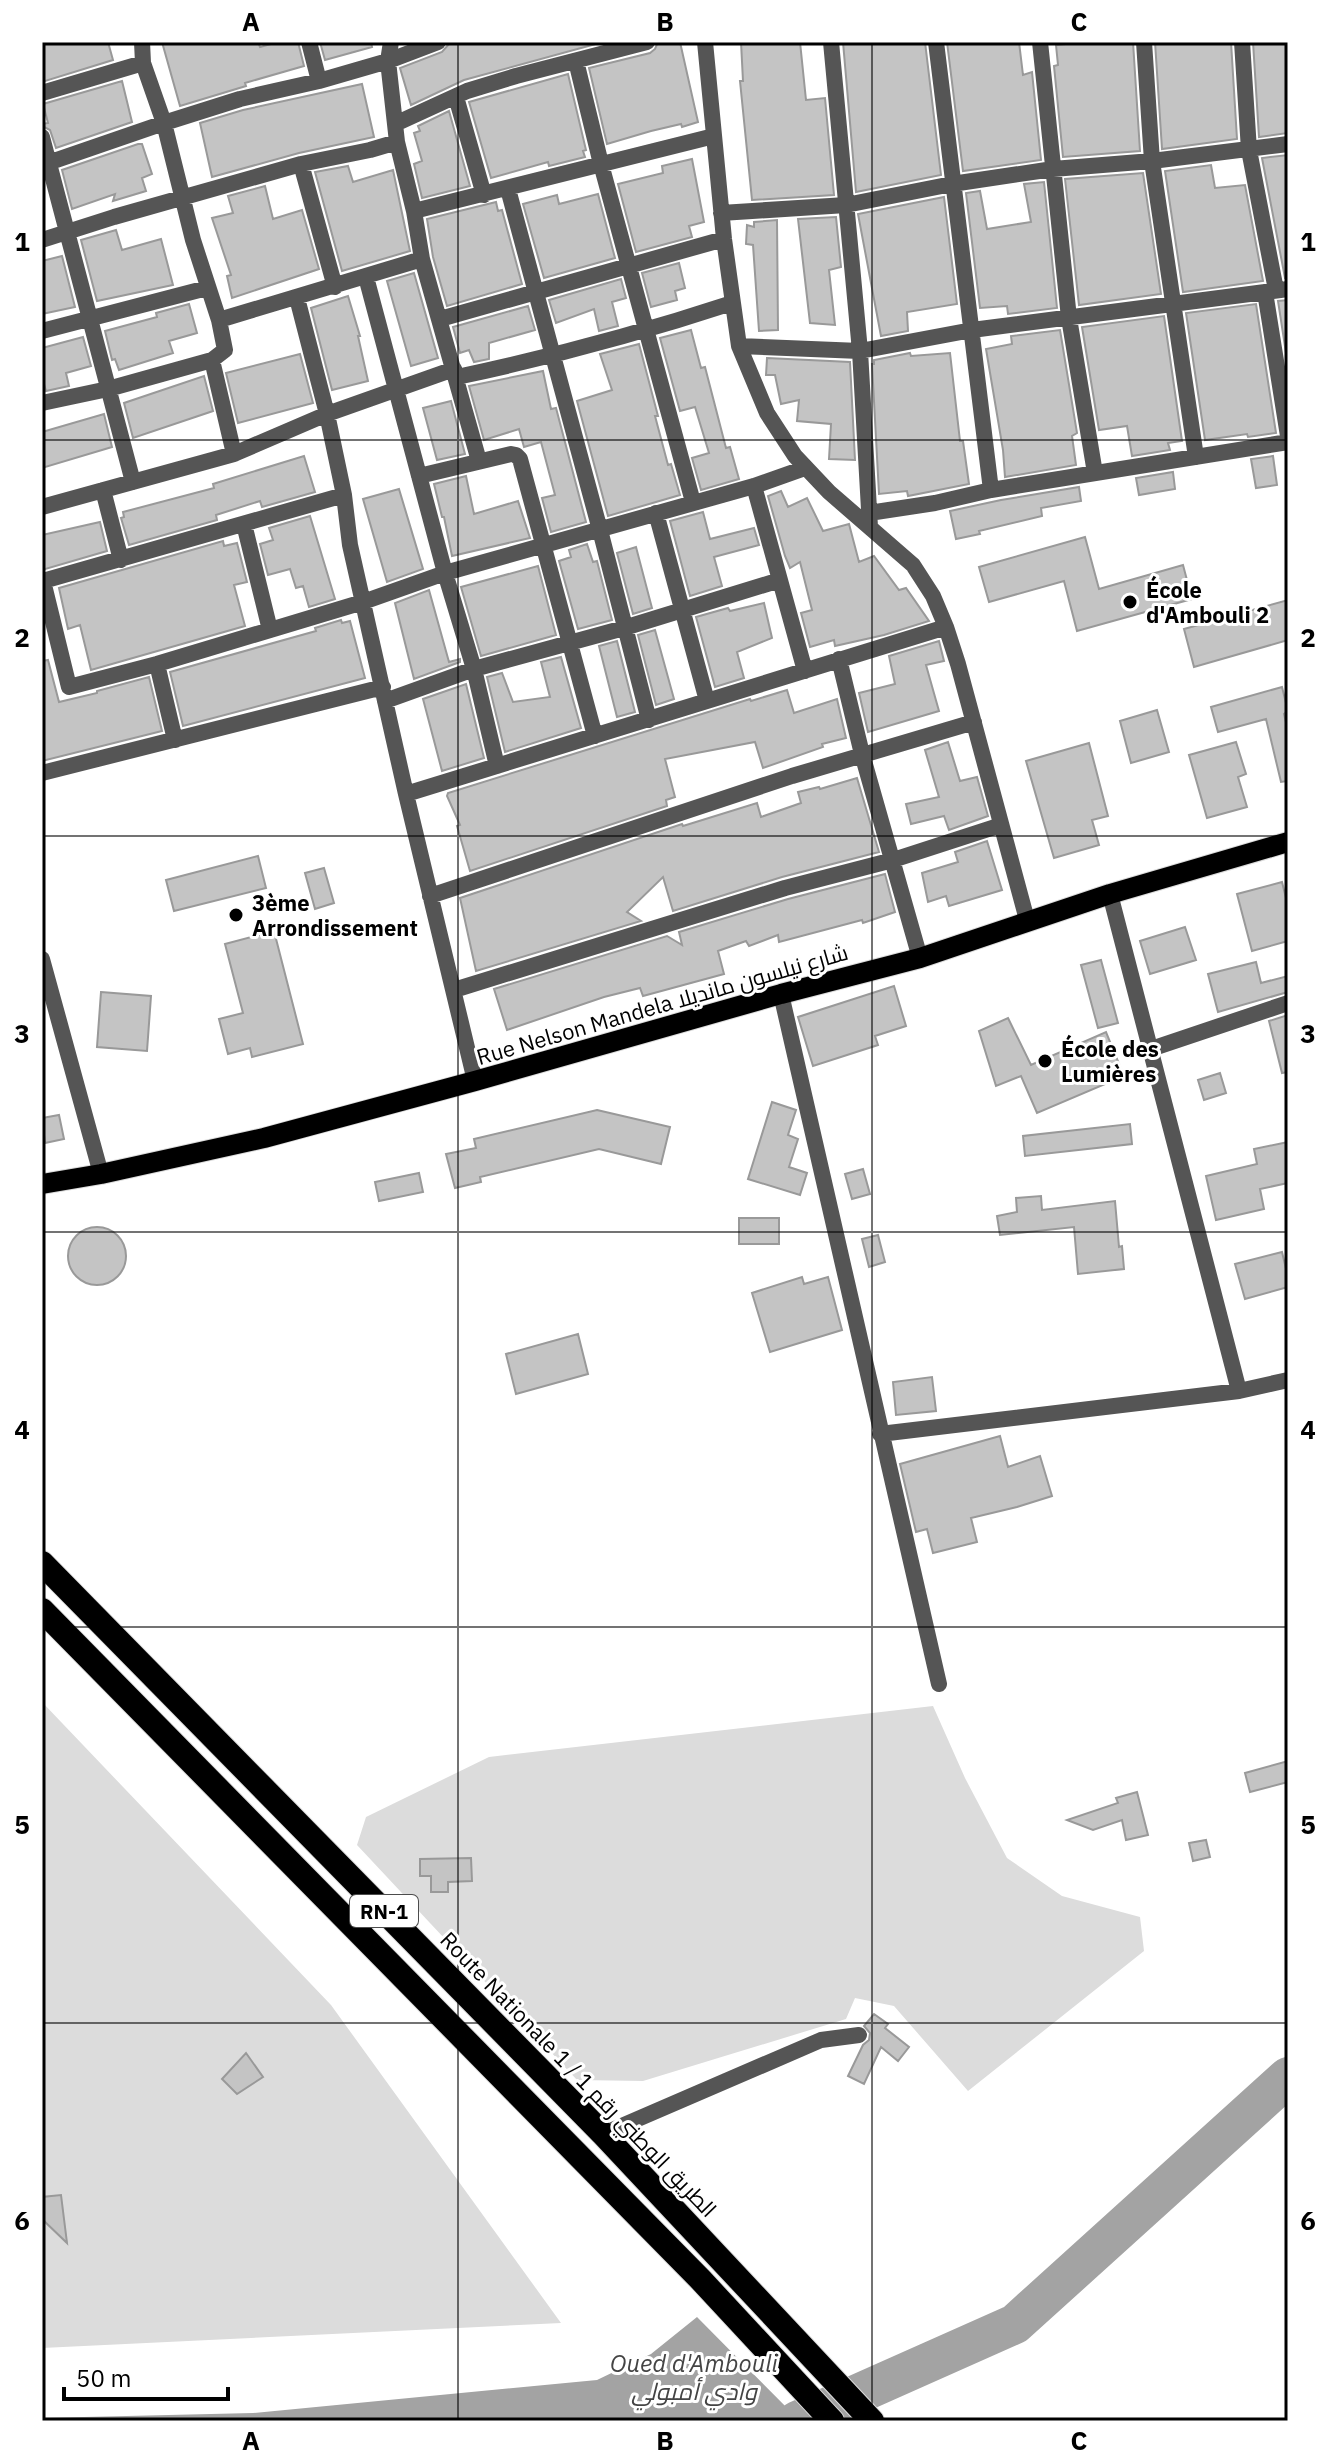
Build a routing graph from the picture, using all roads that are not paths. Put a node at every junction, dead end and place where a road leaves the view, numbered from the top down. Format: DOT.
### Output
graph roads {
  1 [pos="142,42"];
  2 [pos="309,42"];
  3 [pos="391,42"];
  4 [pos="438,42"];
  5 [pos="647,42"];
  6 [pos="705,42"];
  7 [pos="831,42"];
  8 [pos="936,42"];
  9 [pos="1040,42"];
  10 [pos="1144,42"];
  11 [pos="1242,42"];
  12 [pos="591,49"];
  13 [pos="388,61"];
  14 [pos="576,61"];
  15 [pos="143,63"];
  16 [pos="319,81"];
  17 [pos="42,93"];
  18 [pos="456,97"];
  19 [pos="164,123"];
  20 [pos="395,124"];
  21 [pos="714,136"];
  22 [pos="42,137"];
  23 [pos="397,142"];
  24 [pos="1288,144"];
  25 [pos="1249,150"];
  26 [pos="1152,161"];
  27 [pos="45,164"];
  28 [pos="301,164"];
  29 [pos="601,164"];
  30 [pos="1053,169"];
  31 [pos="952,184"];
  32 [pos="508,189"];
  33 [pos="484,195"];
  34 [pos="182,198"];
  35 [pos="846,205"];
  36 [pos="414,211"];
  37 [pos="721,213"];
  38 [pos="68,232"];
  39 [pos="724,239"];
  40 [pos="42,240"];
  41 [pos="422,259"];
  42 [pos="629,264"];
  43 [pos="366,277"];
  44 [pos="335,287"];
  45 [pos="207,288"];
  46 [pos="1277,290"];
  47 [pos="535,292"];
  48 [pos="297,298"];
  49 [pos="732,303"];
  50 [pos="1173,304"];
  51 [pos="90,318"];
  52 [pos="1069,318"];
  53 [pos="440,319"];
  54 [pos="219,320"];
  55 [pos="972,330"];
  56 [pos="42,331"];
  57 [pos="647,331"];
  58 [pos="739,346"];
  59 [pos="860,351"];
  60 [pos="552,356"];
  61 [pos="212,360"];
  62 [pos="456,373"];
  63 [pos="108,389"];
  64 [pos="396,391"];
  65 [pos="42,403"];
  66 [pos="327,414"];
  67 [pos="1288,436"];
  68 [pos="1288,442"];
  69 [pos="234,454"];
  70 [pos="1196,457"];
  71 [pos="479,461"];
  72 [pos="805,468"];
  73 [pos="1095,473"];
  74 [pos="419,476"];
  75 [pos="133,482"];
  76 [pos="754,486"];
  77 [pos="103,490"];
  78 [pos="991,490"];
  79 [pos="344,495"];
  80 [pos="693,502"];
  81 [pos="42,507"];
  82 [pos="656,513"];
  83 [pos="869,520"];
  84 [pos="244,524"];
  85 [pos="600,530"];
  86 [pos="544,546"];
  87 [pos="121,560"];
  88 [pos="445,573"];
  89 [pos="780,580"];
  90 [pos="363,602"];
  91 [pos="683,609"];
  92 [pos="946,627"];
  93 [pos="624,628"];
  94 [pos="270,630"];
  95 [pos="48,636"];
  96 [pos="570,643"];
  97 [pos="839,659"];
  98 [pos="157,664"];
  99 [pos="474,669"];
  100 [pos="805,671"];
  101 [pos="384,694"];
  102 [pos="707,701"];
  103 [pos="649,720"];
  104 [pos="974,722"];
  105 [pos="595,736"];
  106 [pos="175,740"];
  107 [pos="862,754"];
  108 [pos="497,766"];
  109 [pos="42,773"];
  110 [pos="406,794"];
  111 [pos="1001,825"];
  112 [pos="1288,842"];
  113 [pos="893,860"];
  114 [pos="1110,894"];
  115 [pos="430,896"];
  116 [pos="1027,920"];
  117 [pos="920,958"];
  118 [pos="42,959"];
  119 [pos="454,990"];
  120 [pos="781,994"];
  121 [pos="1288,1003"];
  122 [pos="1151,1049"];
  123 [pos="475,1081"];
  124 [pos="101,1174"];
  125 [pos="42,1184"];
  126 [pos="1288,1380"];
  127 [pos="1239,1391"];
  128 [pos="880,1434"];
  129 [pos="42,1563"];
  130 [pos="42,1610"];
  131 [pos="939,1684"];
  132 [pos="859,2035"];
  133 [pos="603,2134"];
  134 [pos="832,2421"];
  135 [pos="872,2421"];
  1 -- 15 [label="street"];
  2 -- 16 [label="street"];
  3 -- 13 [label="street"];
  4 -- 13 [label="street"];
  5 -- 12 [label="street"];
  6 -- 21 [label="street"];
  7 -- 35 [label="street"];
  8 -- 31 [label="street"];
  9 -- 30 [label="street"];
  10 -- 26 [label="street"];
  11 -- 25 [label="street"];
  12 -- 14 [label="street"];
  13 -- 16 [label="street"];
  13 -- 20 [label="street"];
  14 -- 18 [label="street"];
  14 -- 29 [label="street"];
  15 -- 17 [label="street"];
  15 -- 19 [label="street"];
  16 -- 19 [label="street"];
  18 -- 20 [label="street"];
  18 -- 33 [label="street"];
  19 -- 27 [label="street"];
  19 -- 34 [label="street"];
  20 -- 23 [label="street"];
  21 -- 29 [label="street"];
  21 -- 37 [label="street"];
  22 -- 27 [label="street"];
  23 -- 28 [label="street"];
  23 -- 36 [label="street"];
  24 -- 25 [label="street"];
  25 -- 26 [label="street"];
  25 -- 46 [label="street"];
  26 -- 30 [label="street"];
  26 -- 50 [label="street"];
  27 -- 38 [label="street"];
  28 -- 34 [label="street"];
  28 -- 44 [label="street"];
  29 -- 32 [label="street"];
  29 -- 42 [label="street"];
  30 -- 31 [label="street"];
  30 -- 52 [label="street"];
  31 -- 35 [label="street"];
  31 -- 55 [label="street"];
  32 -- 33 [label="street"];
  32 -- 47 [label="street"];
  33 -- 36 [label="street"];
  34 -- 38 [label="street"];
  34 -- 45 [label="street"];
  35 -- 37 [label="street"];
  35 -- 59 [label="street"];
  36 -- 41 [label="street"];
  37 -- 39 [label="street"];
  38 -- 40 [label="street"];
  38 -- 51 [label="street"];
  39 -- 42 [label="street"];
  39 -- 49 [label="street"];
  41 -- 43 [label="street"];
  41 -- 53 [label="street"];
  42 -- 47 [label="street"];
  42 -- 57 [label="street"];
  43 -- 44 [label="street"];
  43 -- 64 [label="street"];
  44 -- 48 [label="street"];
  45 -- 51 [label="street"];
  45 -- 54 [label="street"];
  46 -- 50 [label="street"];
  46 -- 67 [label="street"];
  47 -- 53 [label="street"];
  47 -- 60 [label="street"];
  48 -- 54 [label="street"];
  48 -- 66 [label="street"];
  49 -- 57 [label="street"];
  49 -- 58 [label="street"];
  50 -- 52 [label="street"];
  50 -- 70 [label="street"];
  51 -- 56 [label="street"];
  51 -- 63 [label="street"];
  52 -- 55 [label="street"];
  52 -- 73 [label="street"];
  53 -- 62 [label="street"];
  54 -- 61 [label="street"];
  55 -- 59 [label="street"];
  55 -- 78 [label="street"];
  57 -- 60 [label="street"];
  57 -- 80 [label="street"];
  58 -- 59 [label="street"];
  58 -- 72 [label="street"];
  59 -- 83 [label="street"];
  60 -- 62 [label="street"];
  60 -- 85 [label="street"];
  61 -- 63 [label="street"];
  61 -- 69 [label="street"];
  62 -- 64 [label="street"];
  62 -- 71 [label="street"];
  63 -- 65 [label="street"];
  63 -- 75 [label="street"];
  64 -- 66 [label="street"];
  64 -- 74 [label="street"];
  66 -- 69 [label="street"];
  66 -- 79 [label="street"];
  68 -- 70 [label="street"];
  69 -- 75 [label="street"];
  70 -- 73 [label="street"];
  71 -- 74 [label="street"];
  71 -- 86 [label="street"];
  72 -- 76 [label="street"];
  72 -- 83 [label="street"];
  73 -- 78 [label="street"];
  74 -- 88 [label="street"];
  75 -- 77 [label="street"];
  76 -- 80 [label="street"];
  76 -- 89 [label="street"];
  77 -- 81 [label="street"];
  77 -- 87 [label="street"];
  78 -- 83 [label="street"];
  79 -- 84 [label="street"];
  79 -- 90 [label="street"];
  80 -- 82 [label="street"];
  82 -- 85 [label="street"];
  82 -- 91 [label="street"];
  83 -- 92 [label="street"];
  84 -- 87 [label="street"];
  84 -- 94 [label="street"];
  85 -- 86 [label="street"];
  85 -- 93 [label="street"];
  86 -- 88 [label="street"];
  86 -- 96 [label="street"];
  87 -- 95 [label="street"];
  88 -- 90 [label="street"];
  88 -- 99 [label="street"];
  89 -- 91 [label="street"];
  89 -- 100 [label="street"];
  90 -- 94 [label="street"];
  90 -- 101 [label="street"];
  91 -- 93 [label="street"];
  91 -- 102 [label="street"];
  92 -- 97 [label="street"];
  92 -- 104 [label="street"];
  93 -- 96 [label="street"];
  93 -- 103 [label="street"];
  94 -- 98 [label="street"];
  95 -- 98 [label="street"];
  96 -- 99 [label="street"];
  96 -- 105 [label="street"];
  97 -- 100 [label="street"];
  97 -- 107 [label="street"];
  98 -- 106 [label="street"];
  99 -- 101 [label="street"];
  99 -- 108 [label="street"];
  100 -- 102 [label="street"];
  101 -- 106 [label="street"];
  101 -- 110 [label="street"];
  102 -- 103 [label="street"];
  103 -- 105 [label="street"];
  104 -- 107 [label="street"];
  104 -- 111 [label="street"];
  105 -- 108 [label="street"];
  106 -- 109 [label="street"];
  107 -- 113 [label="street"];
  107 -- 115 [label="street"];
  108 -- 110 [label="street"];
  110 -- 115 [label="street"];
  111 -- 113 [label="street"];
  111 -- 116 [label="street"];
  112 -- 114 [label="main road, Rue Nelson Mandela شارع نيلسون مانديلا"];
  113 -- 117 [label="street"];
  113 -- 119 [label="street"];
  114 -- 116 [label="main road, Rue Nelson Mandela شارع نيلسون مانديلا"];
  114 -- 122 [label="street"];
  115 -- 119 [label="street"];
  116 -- 117 [label="main road, Rue Nelson Mandela شارع نيلسون مانديلا"];
  117 -- 120 [label="main road, Rue Nelson Mandela شارع نيلسون مانديلا"];
  118 -- 124 [label="street"];
  119 -- 123 [label="street"];
  120 -- 123 [label="main road, Rue Nelson Mandela شارع نيلسون مانديلا"];
  120 -- 128 [label="street"];
  121 -- 122 [label="street"];
  122 -- 127 [label="street"];
  123 -- 124 [label="main road, Rue Nelson Mandela شارع نيلسون مانديلا"];
  124 -- 125 [label="main road, Rue Nelson Mandela شارع نيلسون مانديلا"];
  126 -- 127 [label="street"];
  127 -- 128 [label="street"];
  128 -- 131 [label="street"];
  129 -- 133 [label="highway, Route Nationale 1 / الطريق الوطني رقم 1 / RN-1"];
  130 -- 134 [label="highway, RN-1"];
  132 -- 133 [label="street"];
  133 -- 135 [label="highway, Route Nationale 1 / الطريق الوطني رقم 1 / RN-1"];
}
